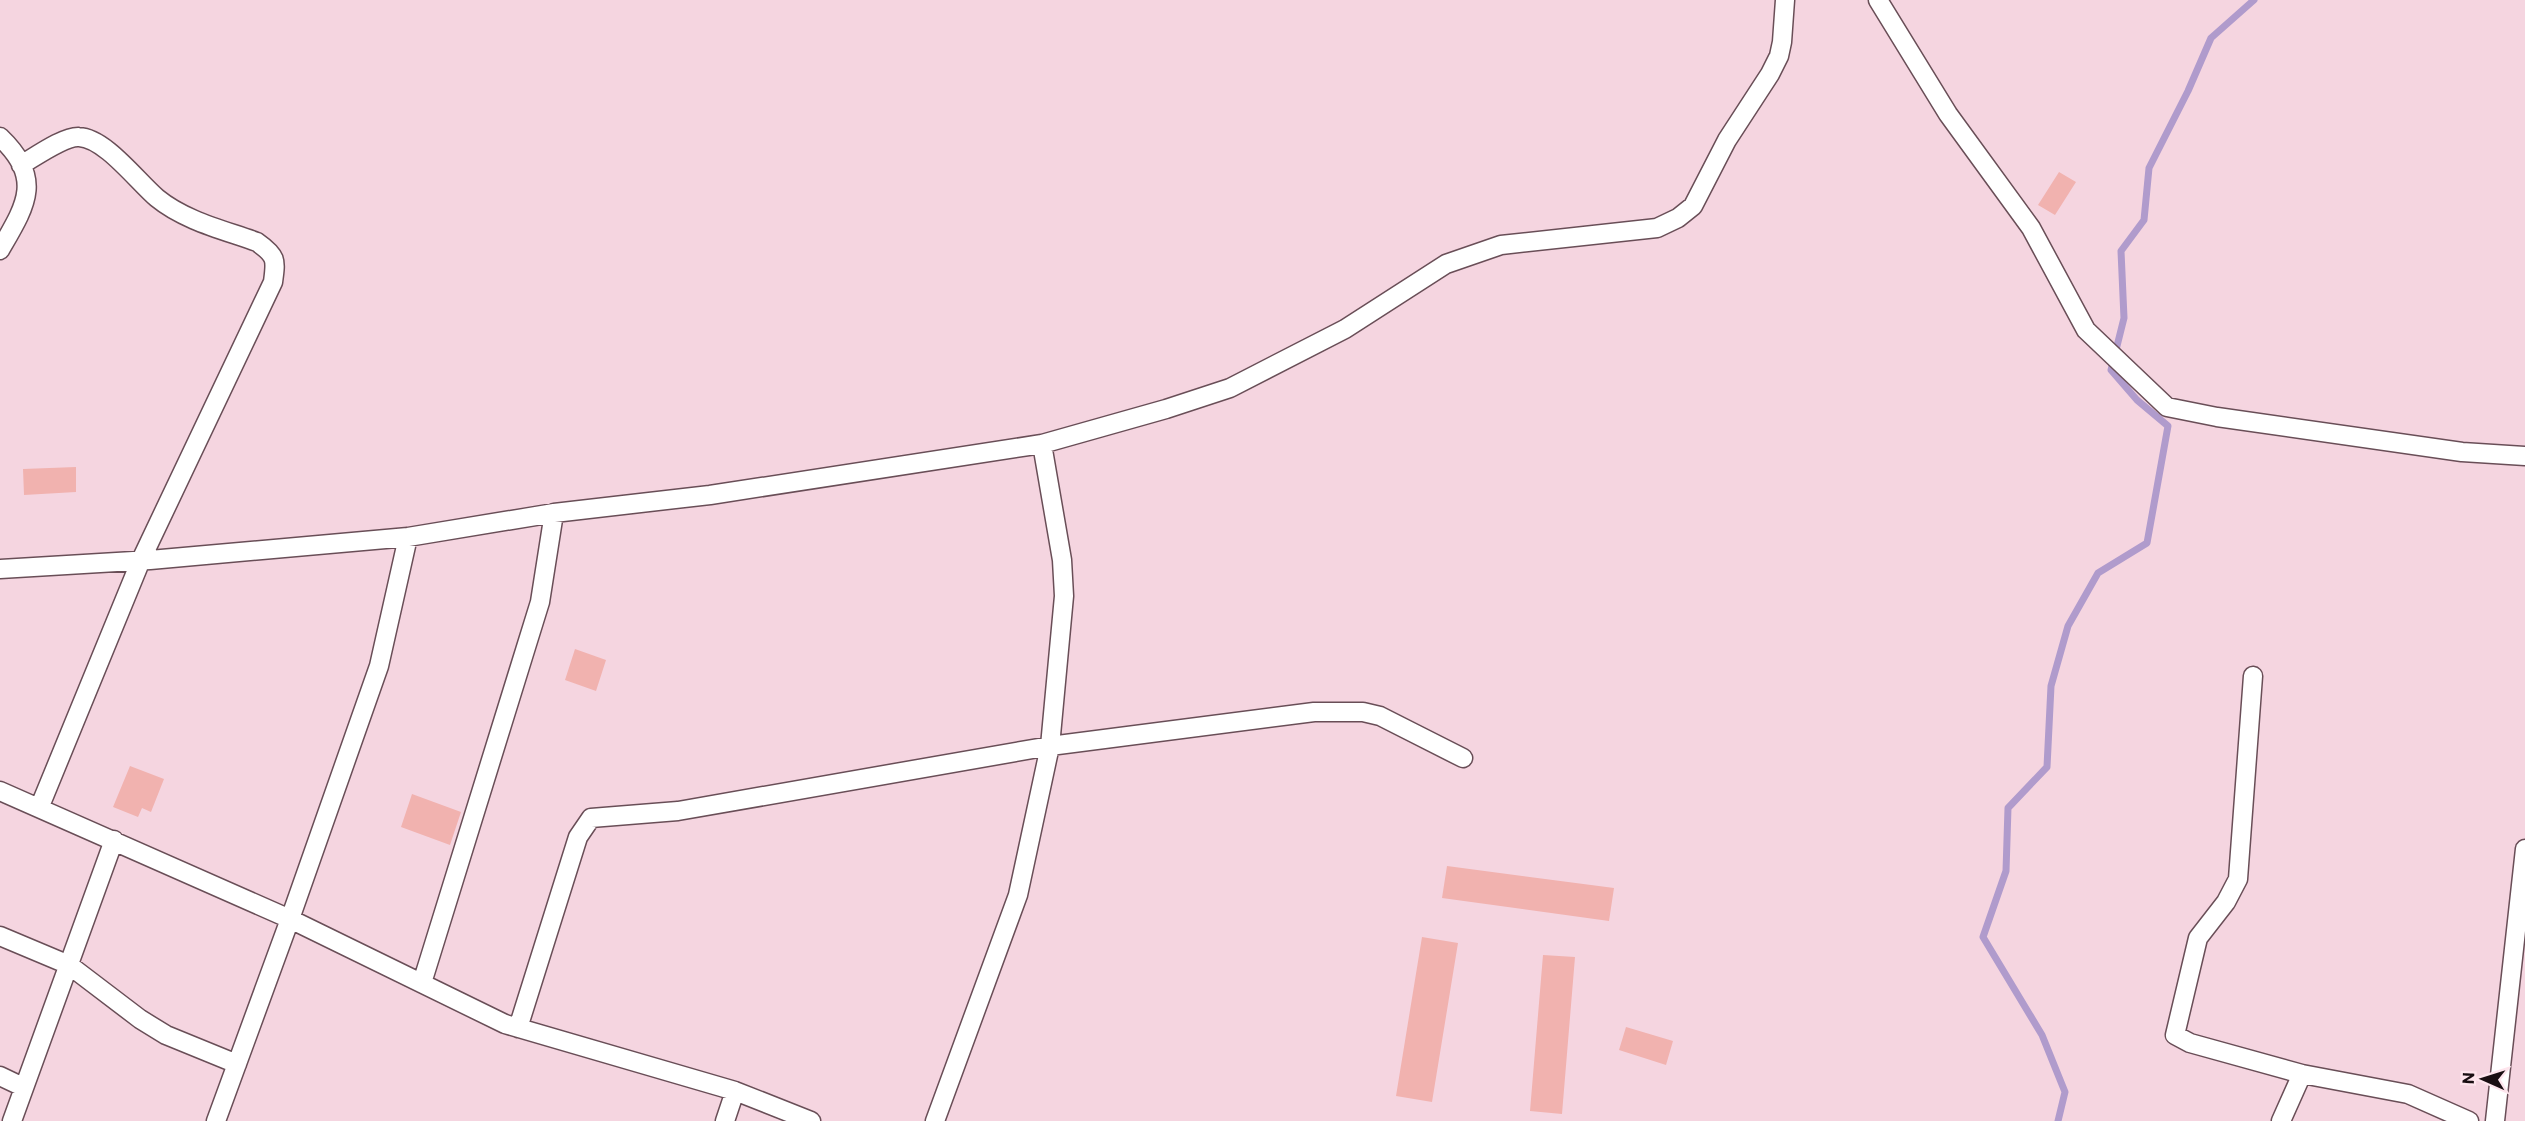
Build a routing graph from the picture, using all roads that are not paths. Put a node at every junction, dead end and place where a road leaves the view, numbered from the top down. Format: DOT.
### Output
graph roads {
  1 [pos="1785,0"];
  2 [pos="1878,0"];
  3 [pos="0,137"];
  4 [pos="21,165"];
  5 [pos="0,250"];
  6 [pos="1042,444"];
  7 [pos="2525,456"];
  8 [pos="554,513"];
  9 [pos="408,537"];
  10 [pos="141,560"];
  11 [pos="0,569"];
  12 [pos="2253,676"];
  13 [pos="1050,746"];
  14 [pos="1463,758"];
  15 [pos="0,790"];
  16 [pos="40,806"];
  17 [pos="114,840"];
  18 [pos="2525,849"];
  19 [pos="290,919"];
  20 [pos="0,936"];
  21 [pos="69,966"];
  22 [pos="422,983"];
  23 [pos="518,1028"];
  24 [pos="237,1064"];
  25 [pos="2302,1074"];
  26 [pos="0,1076"];
  27 [pos="23,1087"];
  28 [pos="735,1091"];
  29 [pos="12,1121"];
  30 [pos="216,1121"];
  31 [pos="725,1121"];
  32 [pos="811,1121"];
  33 [pos="935,1121"];
  34 [pos="2281,1121"];
  35 [pos="2469,1121"];
  36 [pos="2496,1121"];
  1 -- 6 [label="street"];
  2 -- 7 [label="street"];
  3 -- 4 [label="street"];
  4 -- 5 [label="street"];
  4 -- 10 [label="street"];
  6 -- 8 [label="street"];
  6 -- 13 [label="street"];
  8 -- 9 [label="street"];
  8 -- 22 [label="street"];
  9 -- 10 [label="street"];
  9 -- 19 [label="street"];
  10 -- 11 [label="street"];
  10 -- 16 [label="street"];
  12 -- 25 [label="street"];
  13 -- 14 [label="street"];
  13 -- 23 [label="street"];
  13 -- 33 [label="street"];
  15 -- 16 [label="street"];
  16 -- 17 [label="street"];
  17 -- 19 [label="street"];
  17 -- 21 [label="street"];
  18 -- 36 [label="street"];
  19 -- 22 [label="street"];
  19 -- 24 [label="street"];
  20 -- 21 [label="street"];
  21 -- 24 [label="street"];
  21 -- 27 [label="street"];
  22 -- 23 [label="street"];
  23 -- 28 [label="street"];
  24 -- 30 [label="street"];
  25 -- 34 [label="street"];
  25 -- 35 [label="street"];
  26 -- 27 [label="street"];
  27 -- 29 [label="street"];
  28 -- 31 [label="street"];
  28 -- 32 [label="street"];
}
